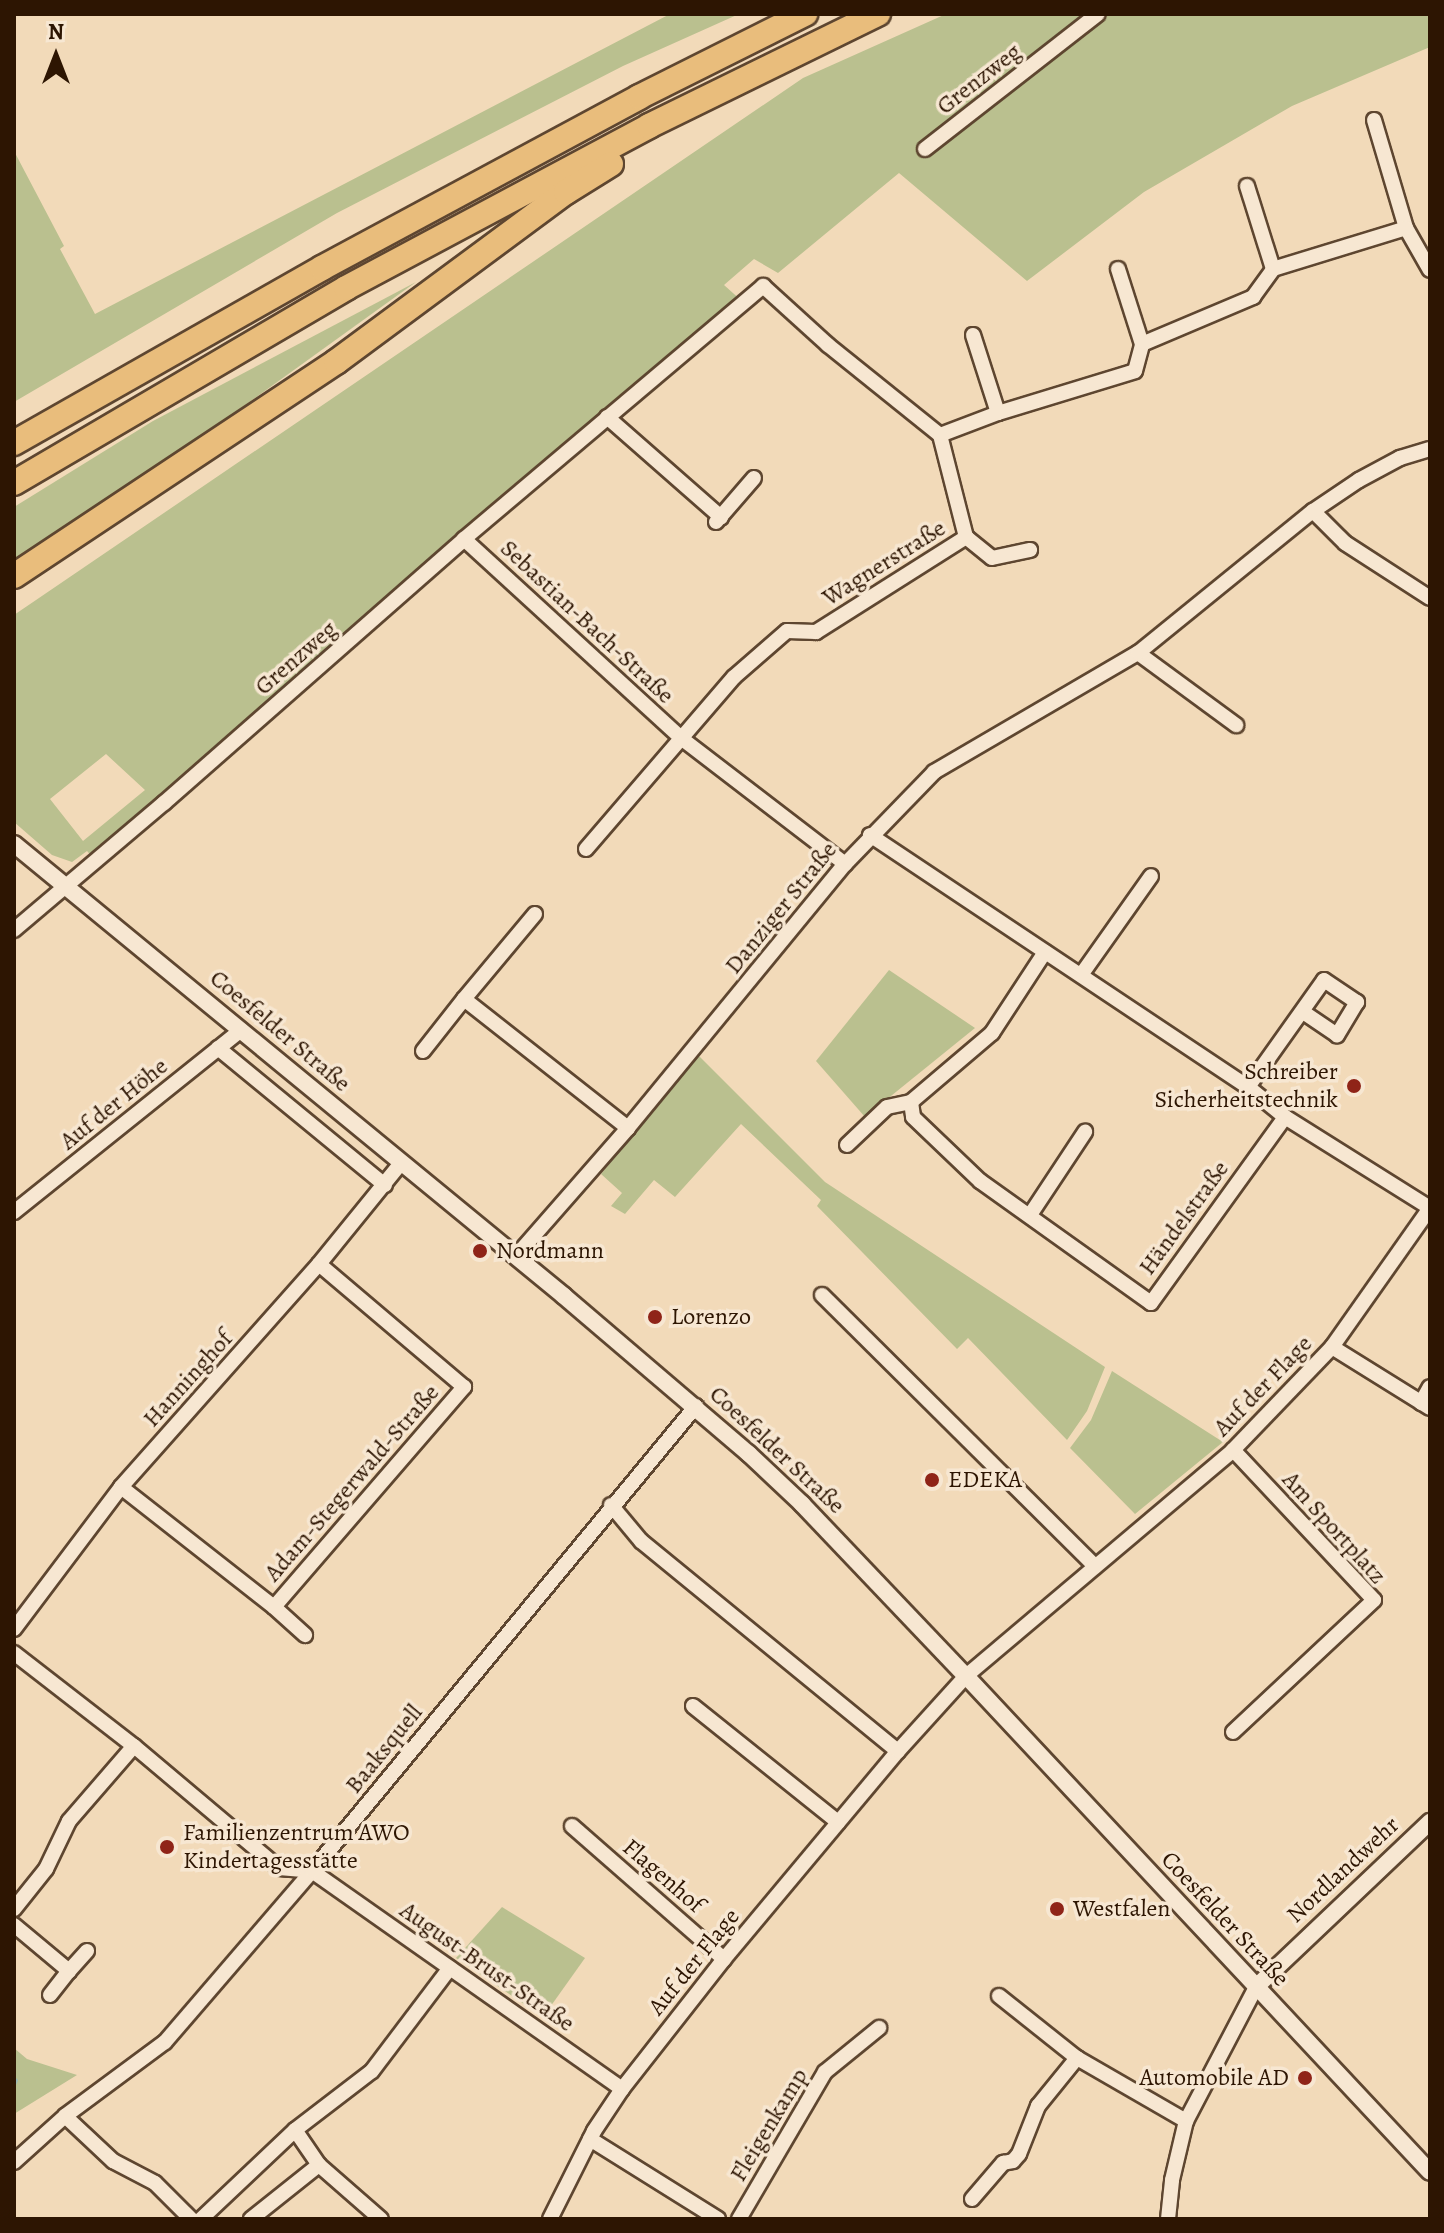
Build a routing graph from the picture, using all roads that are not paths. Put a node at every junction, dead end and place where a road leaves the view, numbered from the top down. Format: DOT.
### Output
graph roads {
  1 [pos="805,14"];
  2 [pos="878,14"];
  3 [pos="1098,14"];
  4 [pos="726,89"];
  5 [pos="1374,120"];
  6 [pos="925,149"];
  7 [pos="1247,186"];
  8 [pos="1406,228"];
  9 [pos="1118,269"];
  10 [pos="1273,269"];
  11 [pos="1430,270"];
  12 [pos="973,335"];
  13 [pos="1142,344"];
  14 [pos="998,413"];
  15 [pos="607,417"];
  16 [pos="940,435"];
  17 [pos="14,443"];
  18 [pos="1430,449"];
  19 [pos="754,478"];
  20 [pos="14,483"];
  21 [pos="1313,511"];
  22 [pos="966,537"];
  23 [pos="464,539"];
  24 [pos="1030,550"];
  25 [pos="14,576"];
  26 [pos="1430,598"];
  27 [pos="1138,653"];
  28 [pos="1236,725"];
  29 [pos="681,738"];
  30 [pos="870,835"];
  31 [pos="14,844"];
  32 [pos="586,849"];
  33 [pos="845,864"];
  34 [pos="1151,876"];
  35 [pos="65,887"];
  36 [pos="535,914"];
  37 [pos="14,930"];
  38 [pos="1045,952"];
  39 [pos="1081,975"];
  40 [pos="464,999"];
  41 [pos="1303,1012"];
  42 [pos="241,1030"];
  43 [pos="218,1048"];
  44 [pos="423,1051"];
  45 [pos="1248,1087"];
  46 [pos="911,1102"];
  47 [pos="1285,1117"];
  48 [pos="628,1128"];
  49 [pos="1085,1132"];
  50 [pos="847,1145"];
  51 [pos="401,1163"];
  52 [pos="385,1185"];
  53 [pos="1430,1208"];
  54 [pos="14,1212"];
  55 [pos="1030,1215"];
  56 [pos="516,1256"];
  57 [pos="319,1264"];
  58 [pos="822,1295"];
  59 [pos="1332,1347"];
  60 [pos="1430,1387"];
  61 [pos="696,1406"];
  62 [pos="1426,1406"];
  63 [pos="1233,1450"];
  64 [pos="121,1487"];
  65 [pos="611,1505"];
  66 [pos="1095,1566"];
  67 [pos="274,1607"];
  68 [pos="14,1629"];
  69 [pos="305,1635"];
  70 [pos="14,1653"];
  71 [pos="966,1676"];
  72 [pos="693,1706"];
  73 [pos="1233,1732"];
  74 [pos="134,1746"];
  75 [pos="898,1751"];
  76 [pos="838,1822"];
  77 [pos="1430,1822"];
  78 [pos="572,1826"];
  79 [pos="312,1871"];
  80 [pos="14,1909"];
  81 [pos="14,1925"];
  82 [pos="87,1951"];
  83 [pos="724,1959"];
  84 [pos="450,1968"];
  85 [pos="69,1971"];
  86 [pos="1256,1987"];
  87 [pos="50,1995"];
  88 [pos="999,1996"];
  89 [pos="879,2028"];
  90 [pos="1077,2058"];
  91 [pos="622,2089"];
  92 [pos="65,2116"];
  93 [pos="1186,2121"];
  94 [pos="295,2130"];
  95 [pos="590,2139"];
  96 [pos="14,2162"];
  97 [pos="319,2165"];
  98 [pos="1430,2172"];
  99 [pos="972,2199"];
  100 [pos="191,2219"];
  101 [pos="201,2219"];
  102 [pos="251,2219"];
  103 [pos="381,2219"];
  104 [pos="550,2219"];
  105 [pos="718,2219"];
  106 [pos="739,2219"];
  107 [pos="1168,2219"];
  1 -- 17 [label="highway"];
  2 -- 4 [label="highway"];
  3 -- 6 [label="street, Grenzweg"];
  4 -- 20 [label="highway"];
  4 -- 25 [label="highway"];
  5 -- 8 [label="street"];
  7 -- 10 [label="street"];
  8 -- 10 [label="street"];
  8 -- 11 [label="street"];
  9 -- 13 [label="street"];
  10 -- 13 [label="street"];
  12 -- 14 [label="street"];
  13 -- 14 [label="street"];
  14 -- 16 [label="street"];
  15 -- 16 [label="street, Grenzweg"];
  15 -- 19 [label="street"];
  15 -- 23 [label="street, Grenzweg"];
  16 -- 22 [label="street, Wagnerstraße"];
  18 -- 21 [label="street, Danziger Straße"];
  21 -- 26 [label="street"];
  21 -- 27 [label="street, Danziger Straße"];
  22 -- 24 [label="street, Wagnerstraße"];
  22 -- 29 [label="street, Wagnerstraße"];
  23 -- 29 [label="street, Sebastian-Bach-Straße"];
  23 -- 35 [label="street, Grenzweg"];
  27 -- 28 [label="street"];
  27 -- 30 [label="street, Danziger Straße"];
  29 -- 32 [label="street, Sebastian-Bach-Straße"];
  29 -- 33 [label="street, Sebastian-Bach-Straße"];
  30 -- 33 [label="street, Danziger Straße"];
  30 -- 38 [label="street"];
  31 -- 35 [label="street, Coesfelder Straße"];
  33 -- 48 [label="street, Danziger Straße"];
  34 -- 39 [label="street"];
  35 -- 37 [label="street, Grenzweg"];
  35 -- 42 [label="street, Coesfelder Straße"];
  36 -- 40 [label="street"];
  38 -- 39 [label="street"];
  38 -- 46 [label="street"];
  39 -- 45 [label="street"];
  40 -- 44 [label="street"];
  40 -- 48 [label="street"];
  41 -- 45 [label="street"];
  42 -- 43 [label="street, Auf der Höhe"];
  42 -- 51 [label="street, Coesfelder Straße"];
  43 -- 52 [label="street"];
  43 -- 54 [label="street, Auf der Höhe"];
  45 -- 47 [label="street"];
  46 -- 50 [label="street"];
  46 -- 55 [label="street, Händelstraße"];
  47 -- 53 [label="street"];
  47 -- 55 [label="street, Händelstraße"];
  48 -- 56 [label="street, Danziger Straße"];
  49 -- 55 [label="street"];
  51 -- 52 [label="street, Hanninghof"];
  51 -- 56 [label="street, Coesfelder Straße"];
  52 -- 57 [label="street, Hanninghof"];
  53 -- 59 [label="street, Auf der Flage"];
  56 -- 61 [label="street, Coesfelder Straße"];
  57 -- 64 [label="street, Hanninghof"];
  57 -- 67 [label="street, Adam-Stegerwald-Straße"];
  58 -- 66 [label="street"];
  59 -- 62 [label="street"];
  59 -- 63 [label="street, Auf der Flage"];
  60 -- 62 [label="street"];
  61 -- 65 [label="street, Baaksquell"];
  61 -- 71 [label="street, Coesfelder Straße"];
  63 -- 66 [label="street, Auf der Flage"];
  63 -- 73 [label="street, Am Sportplatz"];
  64 -- 67 [label="street, Adam-Stegerwald-Straße"];
  64 -- 68 [label="street, Hanninghof"];
  65 -- 75 [label="street"];
  65 -- 79 [label="street, Baaksquell"];
  66 -- 71 [label="street, Auf der Flage"];
  67 -- 69 [label="street, Adam-Stegerwald-Straße"];
  70 -- 74 [label="street, August-Brust-Straße"];
  71 -- 75 [label="street, Auf der Flage"];
  71 -- 86 [label="street, Coesfelder Straße"];
  72 -- 76 [label="street"];
  74 -- 79 [label="street, August-Brust-Straße"];
  74 -- 80 [label="street"];
  75 -- 76 [label="street, Auf der Flage"];
  76 -- 83 [label="street, Auf der Flage"];
  77 -- 86 [label="street, Nordlandwehr"];
  78 -- 83 [label="street, Flagenhof"];
  79 -- 84 [label="street, August-Brust-Straße"];
  79 -- 92 [label="street, Baaksquell"];
  81 -- 85 [label="street"];
  82 -- 85 [label="street"];
  83 -- 91 [label="street, Auf der Flage"];
  84 -- 91 [label="street, August-Brust-Straße"];
  84 -- 94 [label="street"];
  85 -- 87 [label="street"];
  86 -- 93 [label="street"];
  86 -- 98 [label="street, Coesfelder Straße"];
  88 -- 90 [label="street"];
  89 -- 106 [label="street, Fleigenkamp"];
  90 -- 93 [label="street"];
  90 -- 99 [label="street"];
  91 -- 95 [label="street, Auf der Flage"];
  92 -- 96 [label="street, Baaksquell"];
  92 -- 100 [label="street"];
  93 -- 107 [label="street"];
  94 -- 97 [label="street"];
  94 -- 101 [label="street"];
  95 -- 104 [label="street, Auf der Flage"];
  95 -- 105 [label="street"];
  97 -- 102 [label="street"];
  97 -- 103 [label="street"];
}
